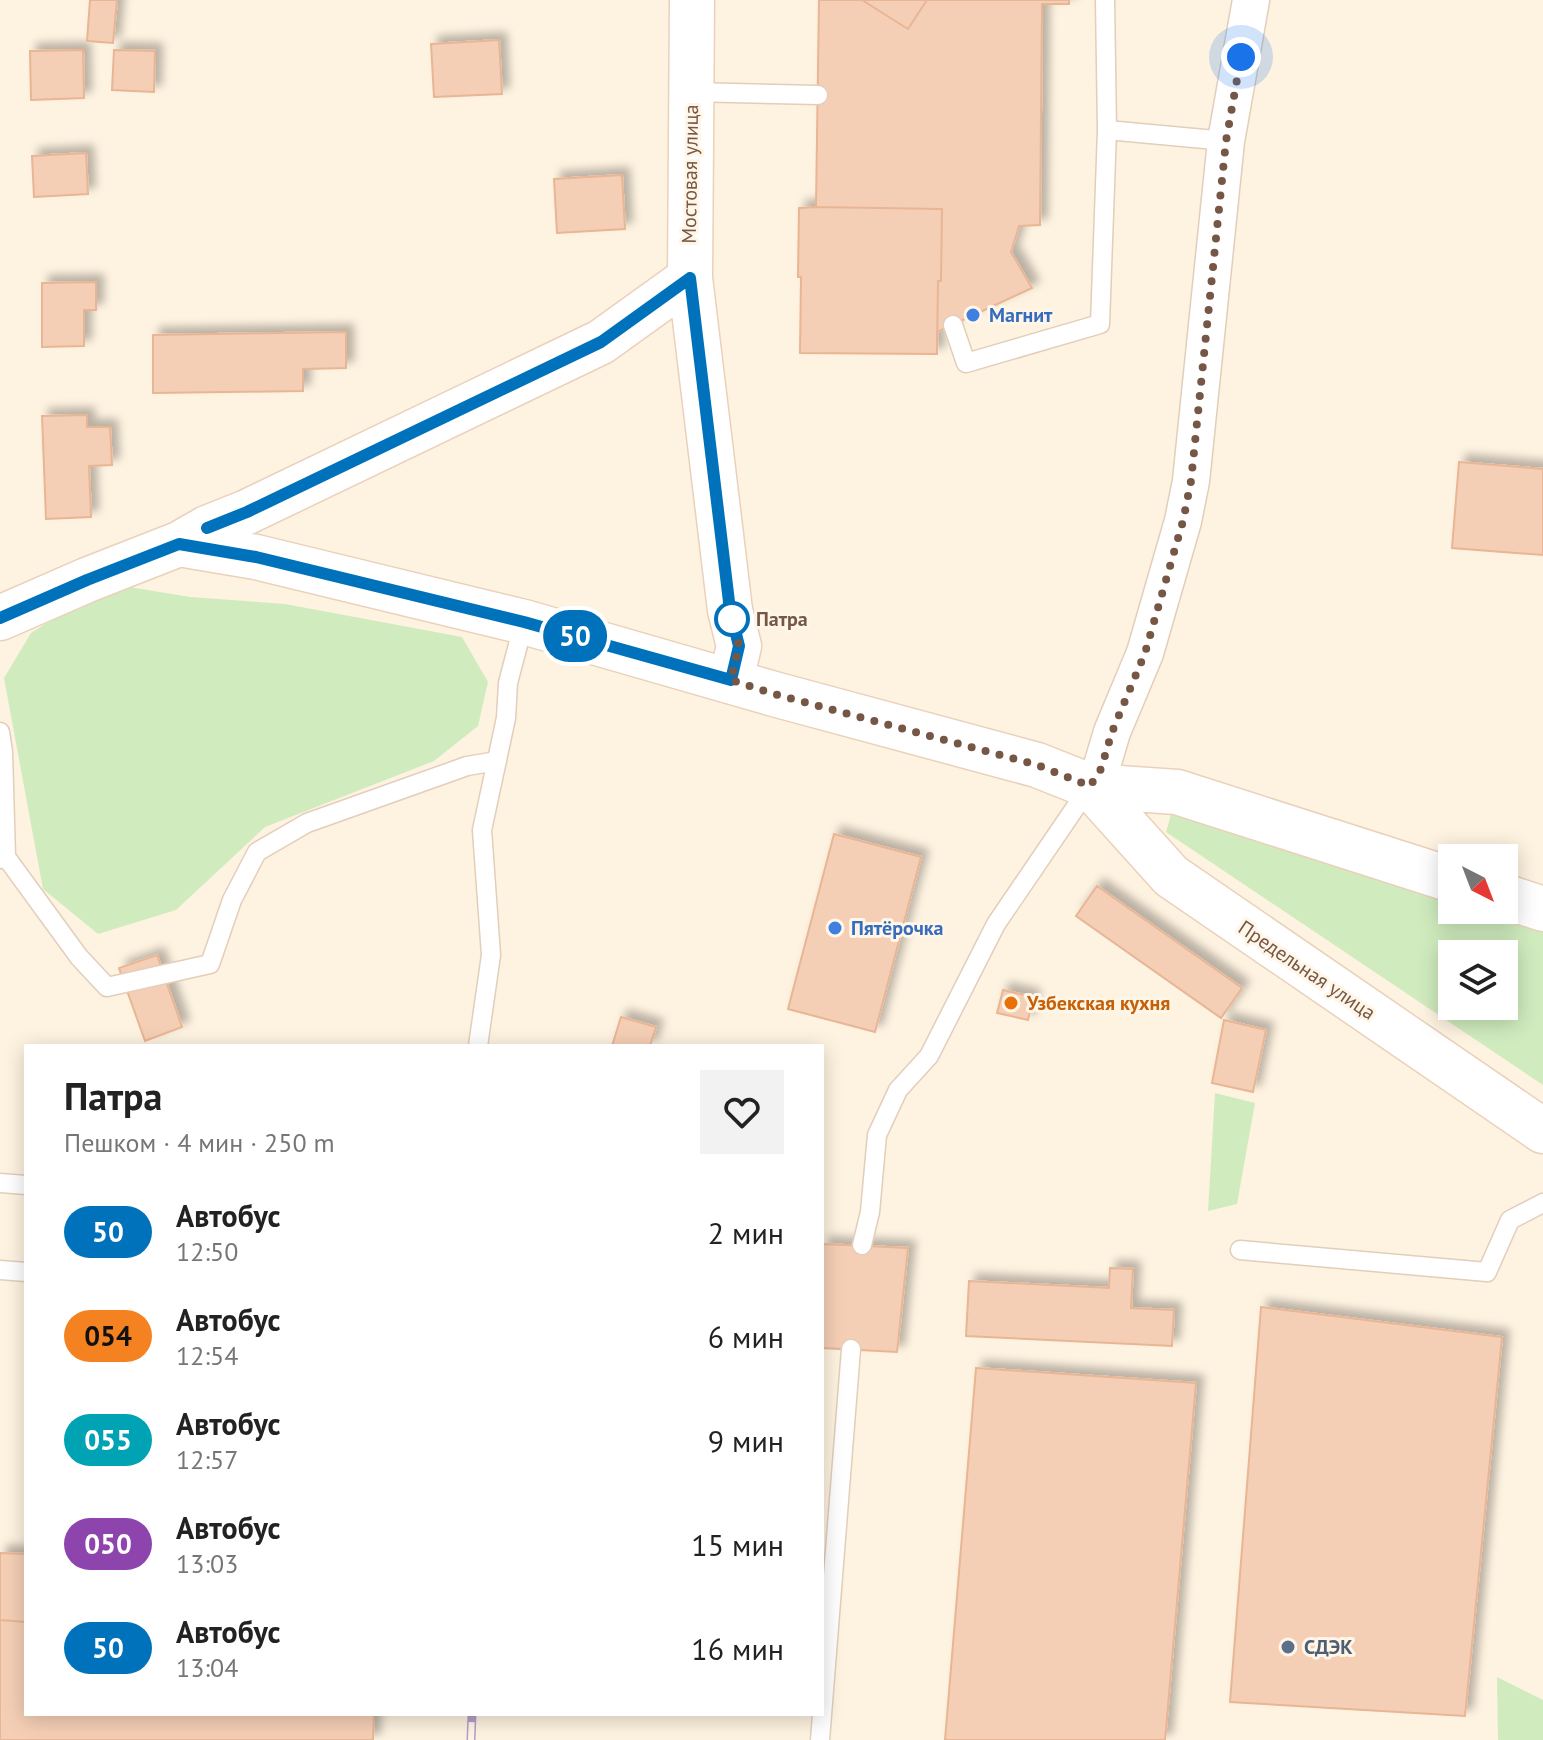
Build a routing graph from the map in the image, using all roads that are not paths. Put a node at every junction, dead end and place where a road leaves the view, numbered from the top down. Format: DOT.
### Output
graph roads {
  1 [pos="692,0"];
  2 [pos="1105,0"];
  3 [pos="1251,0"];
  4 [pos="691,92"];
  5 [pos="818,95"];
  6 [pos="1107,130"];
  7 [pos="1226,141"];
  8 [pos="690,278"];
  9 [pos="953,325"];
  10 [pos="179,544"];
  11 [pos="0,618"];
  12 [pos="524,622"];
  13 [pos="731,680"];
  14 [pos="0,732"];
  15 [pos="497,761"];
  16 [pos="1090,786"];
  17 [pos="3,858"];
  18 [pos="1438,876"];
  19 [pos="1518,901"];
  20 [pos="1543,909"];
  21 [pos="478,1044"];
  22 [pos="1543,1131"];
  23 [pos="0,1183"];
  24 [pos="24,1185"];
  25 [pos="1543,1203"];
  26 [pos="862,1245"];
  27 [pos="1240,1250"];
  28 [pos="0,1270"];
  29 [pos="24,1272"];
  30 [pos="851,1349"];
  31 [pos="824,1690"];
  32 [pos="822,1716"];
  33 [pos="820,1740"];
  1 -- 4 [label="street, Мостовая улица"];
  2 -- 6 [label="lane"];
  3 -- 7 [label="street"];
  4 -- 5 [label="lane"];
  4 -- 8 [label="street, Мостовая улица"];
  6 -- 7 [label="lane"];
  6 -- 9 [label="lane"];
  7 -- 16 [label="street"];
  8 -- 10 [label="street"];
  8 -- 13 [label="street, Мостовая улица"];
  10 -- 11 [label="street"];
  10 -- 12 [label="street, Предельная улица"];
  12 -- 13 [label="street, Предельная улица"];
  12 -- 15 [label="lane"];
  13 -- 16 [label="street, Предельная улица"];
  14 -- 17 [label="lane"];
  15 -- 17 [label="lane"];
  15 -- 21 [label="lane"];
  16 -- 18 [label="street, Предельная улица"];
  16 -- 22 [label="street, Предельная улица"];
  16 -- 26 [label="lane"];
  19 -- 20 [label="street"];
  23 -- 24 [label="lane"];
  25 -- 27 [label="lane"];
  28 -- 29 [label="lane"];
  30 -- 31 [label="lane"];
  32 -- 33 [label="lane"];
}
